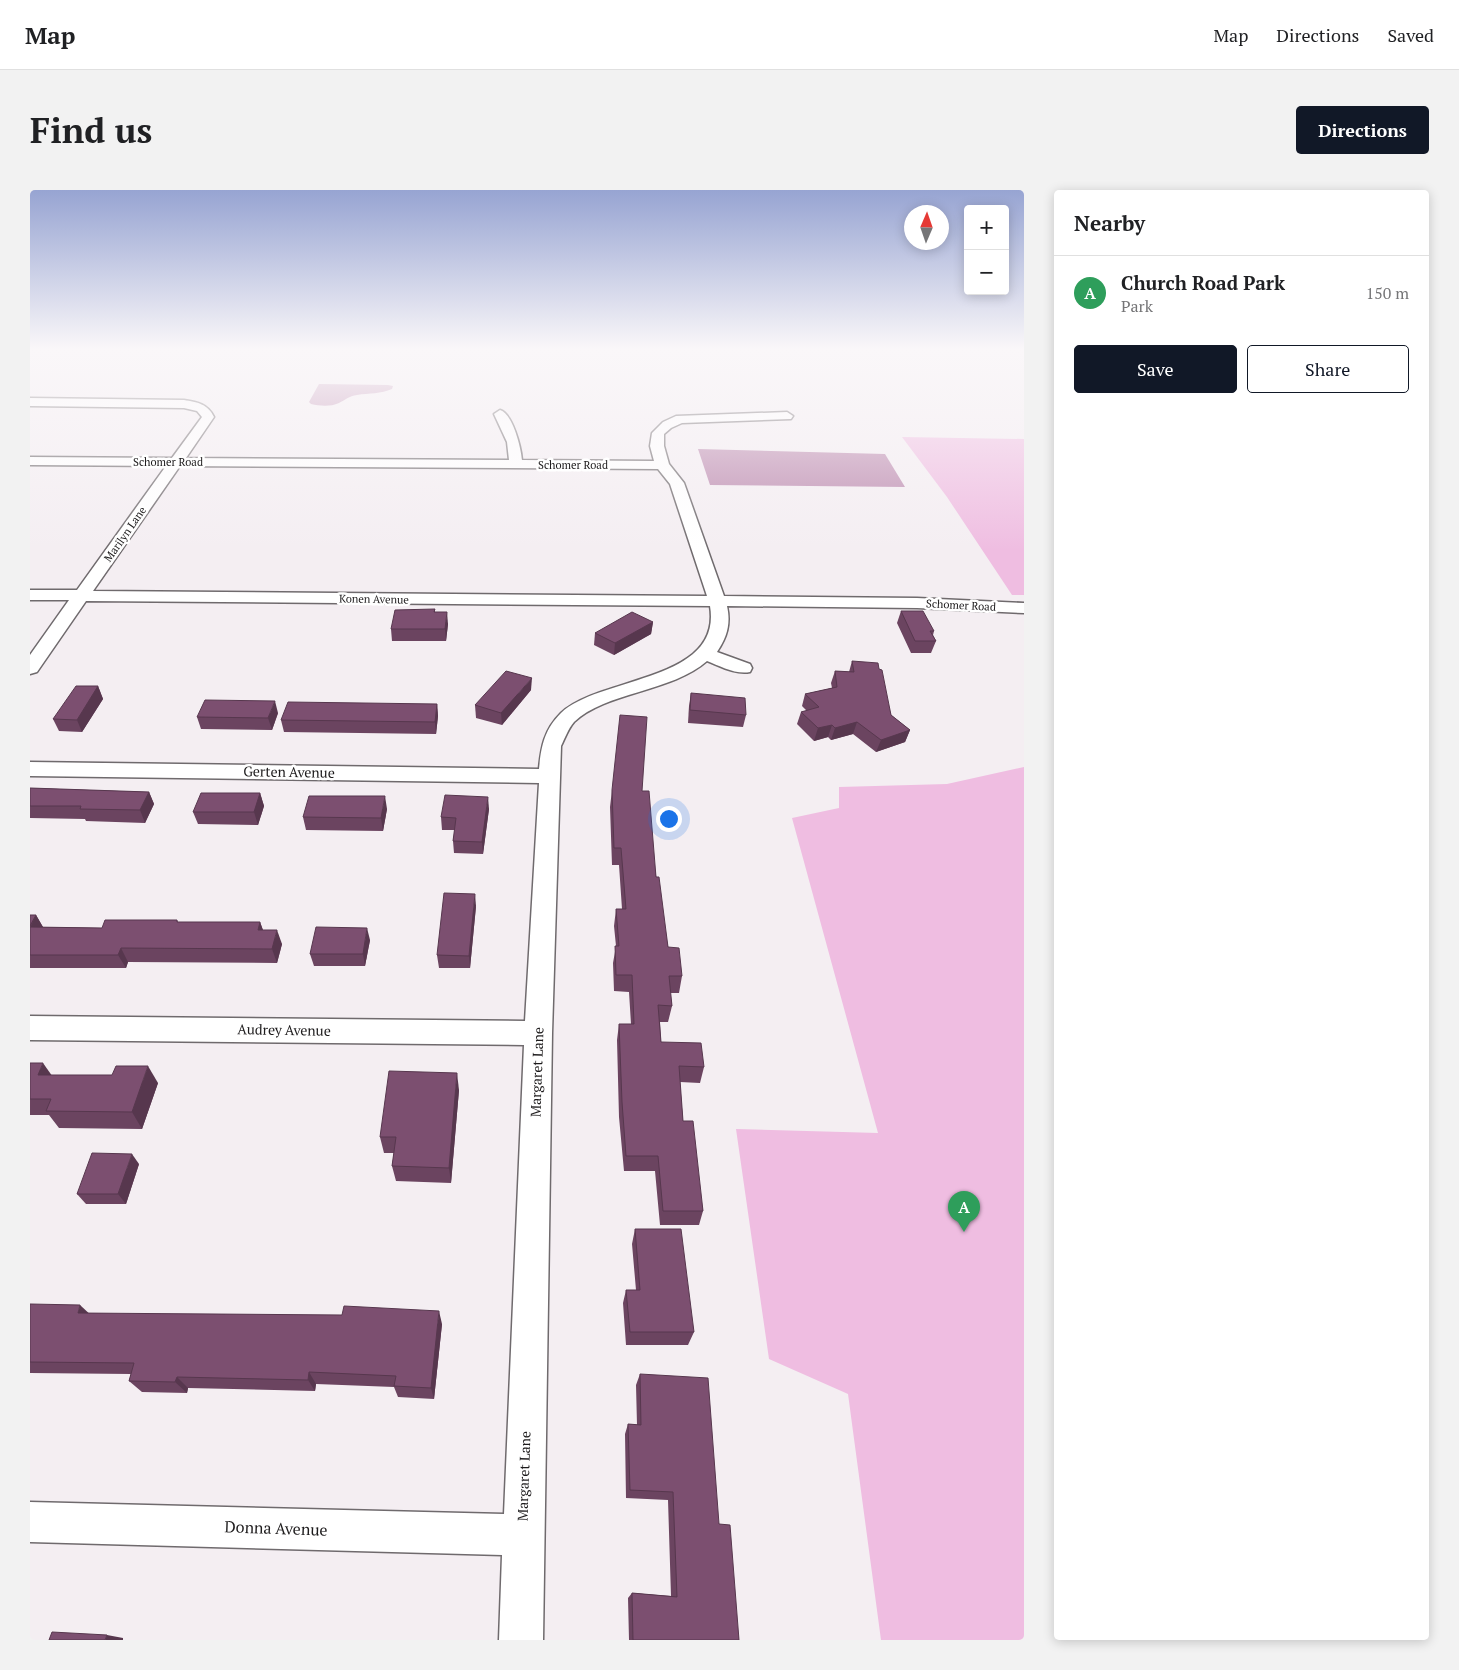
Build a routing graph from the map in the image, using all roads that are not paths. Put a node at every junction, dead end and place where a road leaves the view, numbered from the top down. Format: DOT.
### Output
graph roads {
  1 [pos="208,416"];
  2 [pos="501,416"];
  3 [pos="787,416"];
  4 [pos="30,461"];
  5 [pos="174,462"];
  6 [pos="516,465"];
  7 [pos="662,465"];
  8 [pos="30,595"];
  9 [pos="82,596"];
  10 [pos="718,602"];
  11 [pos="1024,608"];
  12 [pos="705,654"];
  13 [pos="30,668"];
  14 [pos="744,668"];
  15 [pos="30,769"];
  16 [pos="548,776"];
  17 [pos="30,1028"];
  18 [pos="538,1033"];
  19 [pos="30,1522"];
  20 [pos="522,1535"];
  21 [pos="521,1640"];
  1 -- 5 [label="street, Marilyn Lane"];
  2 -- 6 [label="street"];
  3 -- 7 [label="street"];
  4 -- 5 [label="street, Schomer Road"];
  5 -- 6 [label="street, Schomer Road"];
  5 -- 9 [label="street, Marilyn Lane"];
  6 -- 7 [label="street, Schomer Road"];
  7 -- 10 [label="street"];
  8 -- 9 [label="street, Konen Avenue"];
  9 -- 10 [label="street, Konen Avenue"];
  9 -- 13 [label="street, Marilyn Lane"];
  10 -- 11 [label="street, Schomer Road"];
  10 -- 12 [label="street, Margaret Lane"];
  12 -- 14 [label="street"];
  12 -- 16 [label="street, Margaret Lane"];
  15 -- 16 [label="street, Gerten Avenue"];
  16 -- 18 [label="street, Margaret Lane"];
  17 -- 18 [label="street, Audrey Avenue"];
  18 -- 20 [label="street, Margaret Lane"];
  19 -- 20 [label="street, Donna Avenue"];
  20 -- 21 [label="street, Margaret Lane"];
}
